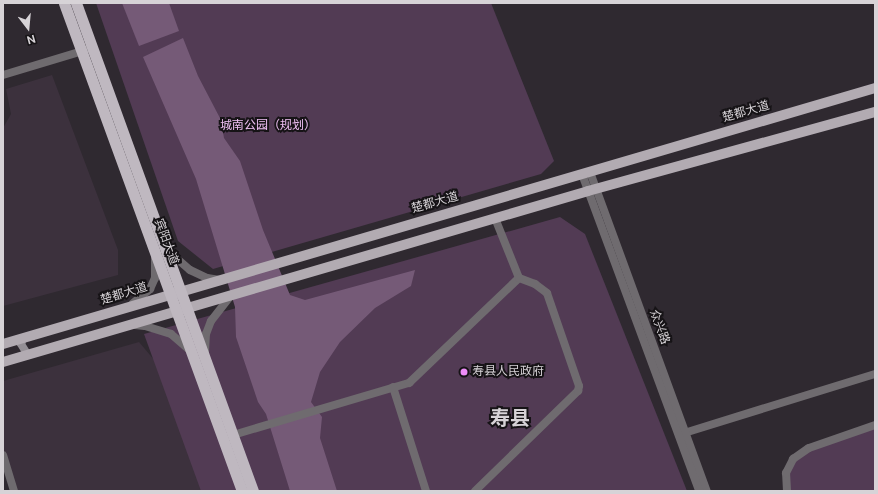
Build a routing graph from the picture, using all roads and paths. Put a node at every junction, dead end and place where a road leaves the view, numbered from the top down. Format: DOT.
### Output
graph roads {
  1 [pos="64,3"];
  2 [pos="76,3"];
  3 [pos="87,50"];
  4 [pos="3,75"];
  5 [pos="875,88"];
  6 [pos="875,112"];
  7 [pos="586,173"];
  8 [pos="588,191"];
  9 [pos="495,218"];
  10 [pos="158,246"];
  11 [pos="519,278"];
  12 [pos="222,279"];
  13 [pos="176,292"];
  14 [pos="231,297"];
  15 [pos="123,308"];
  16 [pos="182,310"];
  17 [pos="130,325"];
  18 [pos="23,338"];
  19 [pos="3,344"];
  20 [pos="28,355"];
  21 [pos="201,361"];
  22 [pos="3,362"];
  23 [pos="875,374"];
  24 [pos="394,387"];
  25 [pos="875,424"];
  26 [pos="682,434"];
  27 [pos="233,435"];
  28 [pos="3,455"];
  29 [pos="14,491"];
  30 [pos="242,491"];
  31 [pos="253,491"];
  32 [pos="426,491"];
  33 [pos="475,491"];
  34 [pos="699,491"];
  35 [pos="707,491"];
  36 [pos="787,491"];
  1 -- 3 [label="highway, 宾阳大道"];
  2 -- 3 [label="highway, 宾阳大道"];
  3 -- 4 [label="street"];
  3 -- 10 [label="highway, 宾阳大道"];
  5 -- 7 [label="main road, 楚都大道"];
  6 -- 8 [label="main road"];
  7 -- 8 [label="street, 众兴路"];
  7 -- 12 [label="main road, 楚都大道"];
  7 -- 26 [label="street, 众兴路"];
  8 -- 9 [label="main road"];
  8 -- 26 [label="street, 众兴路"];
  9 -- 11 [label="street"];
  9 -- 14 [label="main road"];
  10 -- 12 [label="street"];
  10 -- 13 [label="highway, 宾阳大道"];
  10 -- 15 [label="street"];
  11 -- 24 [label="street"];
  11 -- 33 [label="street"];
  12 -- 13 [label="main road, 楚都大道"];
  13 -- 15 [label="main road, 楚都大道"];
  13 -- 16 [label="highway, 宾阳大道"];
  14 -- 16 [label="main road"];
  14 -- 21 [label="street"];
  15 -- 18 [label="main road, 楚都大道"];
  16 -- 17 [label="main road"];
  16 -- 21 [label="highway, 宾阳大道"];
  17 -- 20 [label="main road"];
  17 -- 21 [label="street"];
  18 -- 19 [label="main road, 楚都大道"];
  18 -- 20 [label="main road"];
  20 -- 22 [label="main road"];
  21 -- 27 [label="highway, 宾阳大道"];
  21 -- 30 [label="highway, 宾阳大道"];
  23 -- 26 [label="street"];
  24 -- 27 [label="street"];
  24 -- 32 [label="street"];
  25 -- 36 [label="street"];
  26 -- 34 [label="street, 众兴路"];
  26 -- 35 [label="street, 众兴路"];
  27 -- 31 [label="highway, 宾阳大道"];
  28 -- 29 [label="street"];
}
